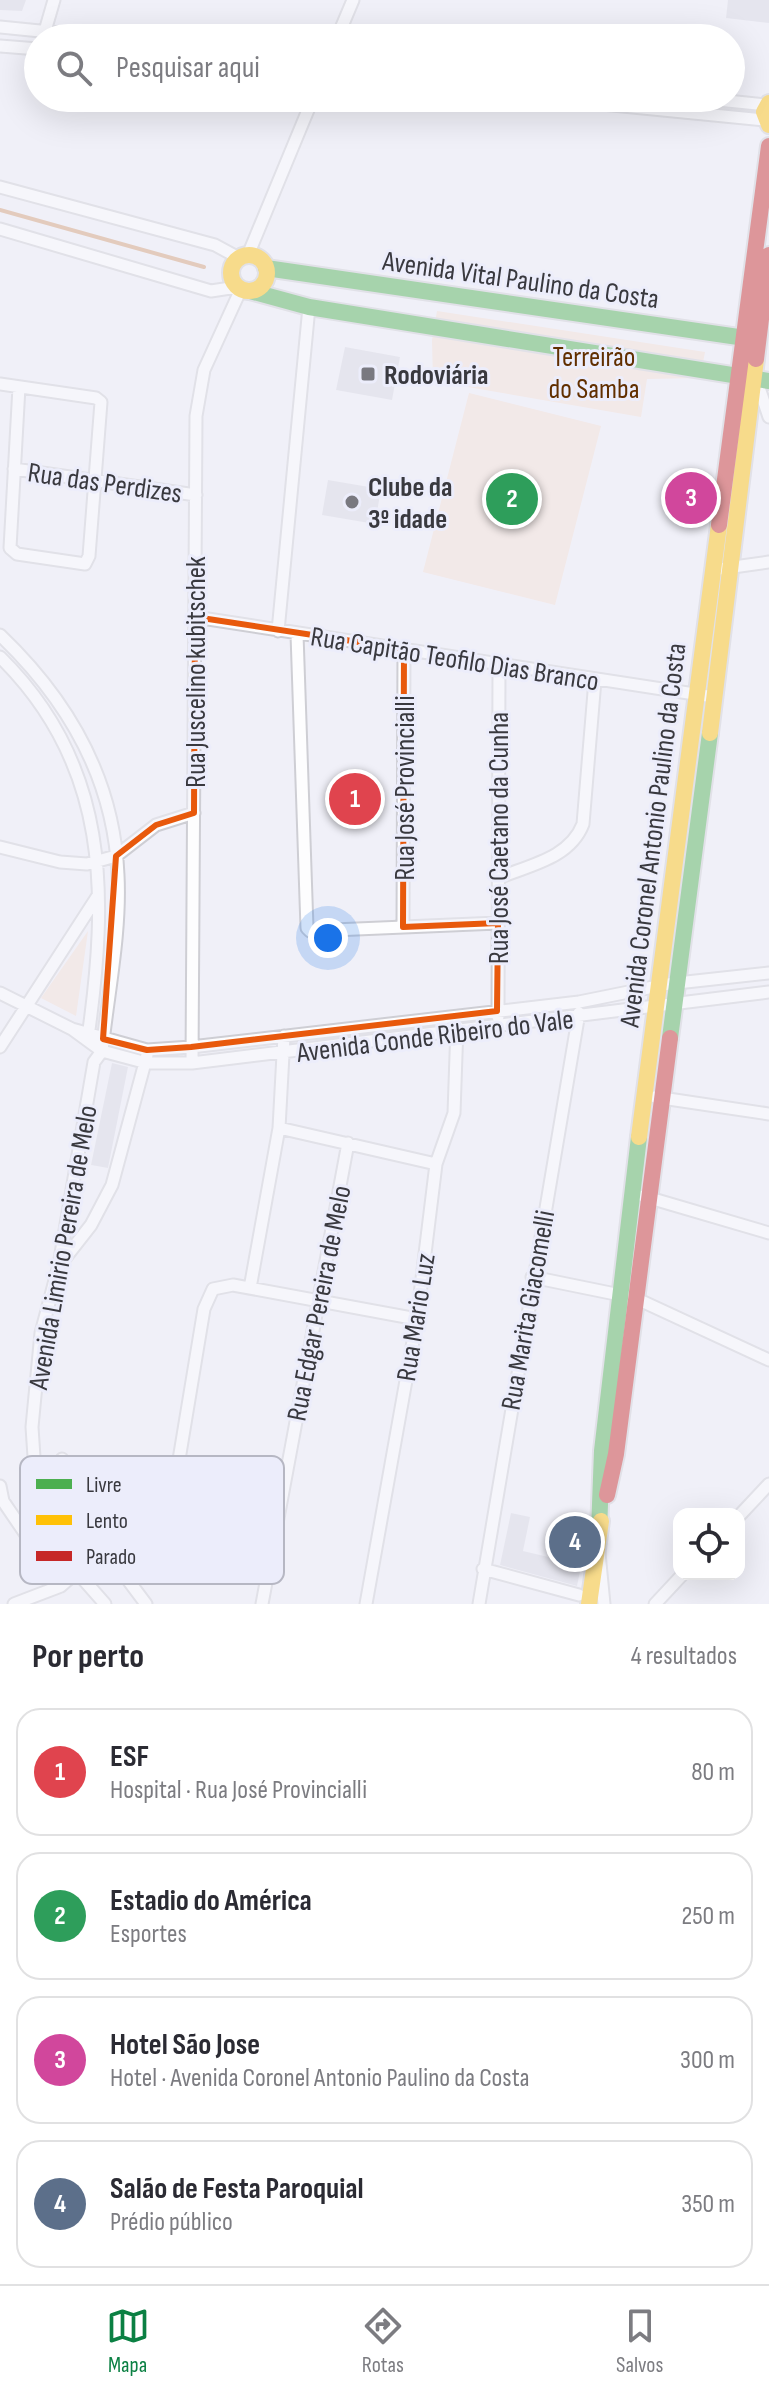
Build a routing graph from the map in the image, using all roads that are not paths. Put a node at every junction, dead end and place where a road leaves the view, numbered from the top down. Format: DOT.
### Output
graph roads {
  1 [pos="54,0"];
  2 [pos="353,0"];
  3 [pos="46,24"];
  4 [pos="343,24"];
  5 [pos="0,27"];
  6 [pos="24,31"];
  7 [pos="0,46"];
  8 [pos="24,48"];
  9 [pos="745,108"];
  10 [pos="307,112"];
  11 [pos="693,112"];
  12 [pos="701,113"];
  13 [pos="767,113"];
  14 [pos="769,146"];
  15 [pos="0,187"];
  16 [pos="0,229"];
  17 [pos="769,255"];
  18 [pos="243,256"];
  19 [pos="266,268"];
  20 [pos="243,289"];
  21 [pos="309,307"];
  22 [pos="741,338"];
  23 [pos="764,341"];
  24 [pos="736,375"];
  25 [pos="763,380"];
  26 [pos="0,384"];
  27 [pos="19,387"];
  28 [pos="769,417"];
  29 [pos="14,469"];
  30 [pos="95,480"];
  31 [pos="723,480"];
  32 [pos="743,482"];
  33 [pos="196,495"];
  34 [pos="769,562"];
  35 [pos="732,567"];
  36 [pos="712,570"];
  37 [pos="195,617"];
  38 [pos="278,631"];
  39 [pos="297,634"];
  40 [pos="0,635"];
  41 [pos="404,649"];
  42 [pos="0,657"];
  43 [pos="499,666"];
  44 [pos="595,680"];
  45 [pos="695,694"];
  46 [pos="714,697"];
  47 [pos="194,813"];
  48 [pos="0,847"];
  49 [pos="116,856"];
  50 [pos="99,861"];
  51 [pos="498,878"];
  52 [pos="99,893"];
  53 [pos="498,923"];
  54 [pos="403,927"];
  55 [pos="769,973"];
  56 [pos="731,977"];
  57 [pos="679,983"];
  58 [pos="657,987"];
  59 [pos="769,992"];
  60 [pos="0,993"];
  61 [pos="733,997"];
  62 [pos="579,1002"];
  63 [pos="28,1006"];
  64 [pos="676,1006"];
  65 [pos="656,1008"];
  66 [pos="497,1011"];
  67 [pos="456,1017"];
  68 [pos="579,1017"];
  69 [pos="499,1026"];
  70 [pos="458,1031"];
  71 [pos="284,1036"];
  72 [pos="88,1037"];
  73 [pos="102,1045"];
  74 [pos="0,1047"];
  75 [pos="191,1047"];
  76 [pos="284,1053"];
  77 [pos="147,1056"];
  78 [pos="94,1062"];
  79 [pos="192,1063"];
  80 [pos="653,1097"];
  81 [pos="769,1114"];
  82 [pos="279,1128"];
  83 [pos="348,1143"];
  84 [pos="436,1164"];
  85 [pos="641,1195"];
  86 [pos="769,1233"];
  87 [pos="59,1265"];
  88 [pos="532,1277"];
  89 [pos="250,1288"];
  90 [pos="628,1296"];
  91 [pos="319,1301"];
  92 [pos="417,1319"];
  93 [pos="769,1360"];
  94 [pos="34,1456"];
  95 [pos="180,1456"];
  96 [pos="769,1484"];
  97 [pos="0,1486"];
  98 [pos="284,1487"];
  99 [pos="745,1510"];
  100 [pos="20,1526"];
  101 [pos="596,1545"];
  102 [pos="483,1569"];
  103 [pos="677,1580"];
  104 [pos="87,1584"];
  105 [pos="131,1584"];
  106 [pos="266,1584"];
  107 [pos="61,1586"];
  108 [pos="581,1601"];
  109 [pos="14,1604"];
  110 [pos="105,1604"];
  111 [pos="146,1604"];
  112 [pos="262,1604"];
  113 [pos="366,1604"];
  114 [pos="479,1604"];
  115 [pos="604,1604"];
  116 [pos="655,1604"];
  1 -- 3 [label="street"];
  2 -- 4 [label="street"];
  5 -- 6 [label="street"];
  7 -- 8 [label="street"];
  9 -- 13 [label="street"];
  10 -- 18 [label="street"];
  11 -- 12 [label="street"];
  12 -- 13 [label="street"];
  14 -- 22 [label="street, Avenida Coronel Antonio Paulino da Costa"];
  15 -- 18 [label="street"];
  16 -- 20 [label="street, Avenida Vital Paulino da Costa"];
  17 -- 23 [label="street, Avenida Coronel Antonio Paulino da Costa"];
  18 -- 19 [label="street"];
  18 -- 20 [label="street"];
  19 -- 20 [label="street"];
  19 -- 22 [label="street, Avenida Vital Paulino da Costa"];
  20 -- 21 [label="street, Avenida Vital Paulino da Costa"];
  20 -- 33 [label="street, Rua Juscelino kubitschek"];
  21 -- 24 [label="street, Avenida Vital Paulino da Costa"];
  21 -- 38 [label="street"];
  22 -- 23 [label="street, Avenida Vital Paulino da Costa"];
  22 -- 24 [label="street, Avenida Coronel Antonio Paulino da Costa"];
  23 -- 25 [label="street, Avenida Coronel Antonio Paulino da Costa"];
  24 -- 25 [label="street, Avenida Vital Paulino da Costa"];
  24 -- 31 [label="street, Avenida Coronel Antonio Paulino da Costa"];
  25 -- 28 [label="street"];
  25 -- 32 [label="street, Avenida Coronel Antonio Paulino da Costa"];
  26 -- 27 [label="street"];
  27 -- 29 [label="street"];
  27 -- 30 [label="street"];
  29 -- 30 [label="street, Rua das Perdizes"];
  29 -- 30 [label="street"];
  30 -- 33 [label="street, Rua das Perdizes"];
  31 -- 32 [label="street"];
  31 -- 36 [label="street, Avenida Coronel Antonio Paulino da Costa"];
  32 -- 35 [label="street, Avenida Coronel Antonio Paulino da Costa"];
  33 -- 37 [label="street, Rua Juscelino kubitschek"];
  34 -- 35 [label="street"];
  35 -- 36 [label="street"];
  35 -- 46 [label="street, Avenida Coronel Antonio Paulino da Costa"];
  36 -- 45 [label="street, Avenida Coronel Antonio Paulino da Costa"];
  37 -- 38 [label="street, Rua Capitão Teofilo Dias Branco"];
  37 -- 47 [label="street, Rua Juscelino kubitschek"];
  38 -- 39 [label="street, Rua Capitão Teofilo Dias Branco"];
  39 -- 41 [label="street, Rua Capitão Teofilo Dias Branco"];
  39 -- 54 [label="street"];
  40 -- 49 [label="street"];
  41 -- 43 [label="street, Rua Capitão Teofilo Dias Branco"];
  41 -- 54 [label="street, Rua José Provincialli"];
  42 -- 50 [label="street"];
  43 -- 44 [label="street, Rua Capitão Teofilo Dias Branco"];
  43 -- 51 [label="street, Rua José Caetano da Cunha"];
  44 -- 45 [label="street, Rua Capitão Teofilo Dias Branco"];
  44 -- 51 [label="street"];
  45 -- 46 [label="street, Rua Capitão Teofilo Dias Branco"];
  45 -- 58 [label="street, Avenida Coronel Antonio Paulino da Costa"];
  46 -- 57 [label="street, Avenida Coronel Antonio Paulino da Costa"];
  47 -- 49 [label="street"];
  47 -- 75 [label="street, Rua Juscelino kubitschek"];
  48 -- 50 [label="street"];
  49 -- 50 [label="street"];
  49 -- 73 [label="street"];
  50 -- 52 [label="street"];
  51 -- 53 [label="street, Rua José Caetano da Cunha"];
  52 -- 63 [label="street"];
  52 -- 72 [label="street"];
  53 -- 54 [label="street"];
  53 -- 66 [label="street, Rua José Caetano da Cunha"];
  55 -- 56 [label="street, Avenida Conde Ribeiro do Vale"];
  56 -- 57 [label="street, Avenida Conde Ribeiro do Vale"];
  56 -- 61 [label="street"];
  57 -- 58 [label="street, Avenida Conde Ribeiro do Vale"];
  57 -- 64 [label="street, Avenida Coronel Antonio Paulino da Costa"];
  58 -- 62 [label="street, Avenida Conde Ribeiro do Vale"];
  58 -- 65 [label="street, Avenida Coronel Antonio Paulino da Costa"];
  59 -- 61 [label="street, Avenida Conde Ribeiro do Vale"];
  60 -- 63 [label="street"];
  61 -- 64 [label="street, Avenida Conde Ribeiro do Vale"];
  62 -- 66 [label="street, Avenida Conde Ribeiro do Vale"];
  62 -- 68 [label="street, Rua Marita Giacomelli"];
  63 -- 72 [label="street"];
  63 -- 74 [label="street"];
  64 -- 65 [label="street, Avenida Conde Ribeiro do Vale"];
  64 -- 80 [label="street, Avenida Coronel Antonio Paulino da Costa"];
  65 -- 68 [label="street, Avenida Conde Ribeiro do Vale"];
  65 -- 80 [label="street, Avenida Coronel Antonio Paulino da Costa"];
  66 -- 67 [label="street, Avenida Conde Ribeiro do Vale"];
  66 -- 69 [label="street, Rua José Caetano da Cunha"];
  67 -- 70 [label="street, Rua Mario Luz"];
  67 -- 71 [label="street, Avenida Conde Ribeiro do Vale"];
  68 -- 69 [label="street, Avenida Conde Ribeiro do Vale"];
  68 -- 88 [label="street, Rua Marita Giacomelli"];
  69 -- 70 [label="street, Avenida Conde Ribeiro do Vale"];
  70 -- 76 [label="street, Avenida Conde Ribeiro do Vale"];
  70 -- 84 [label="street, Rua Mario Luz"];
  71 -- 75 [label="street, Avenida Conde Ribeiro do Vale"];
  71 -- 76 [label="street"];
  72 -- 73 [label="street, Avenida Conde Ribeiro do Vale"];
  72 -- 78 [label="street"];
  73 -- 77 [label="street, Avenida Conde Ribeiro do Vale"];
  73 -- 78 [label="street, Avenida Limirio Pereira de Melo"];
  75 -- 77 [label="street, Avenida Conde Ribeiro do Vale"];
  75 -- 79 [label="street, Rua Juscelino kubitschek"];
  76 -- 79 [label="street, Avenida Conde Ribeiro do Vale"];
  76 -- 82 [label="street"];
  77 -- 79 [label="street, Avenida Conde Ribeiro do Vale"];
  77 -- 87 [label="street"];
  78 -- 87 [label="street, Avenida Limirio Pereira de Melo"];
  80 -- 81 [label="street"];
  80 -- 85 [label="street, Avenida Coronel Antonio Paulino da Costa"];
  82 -- 83 [label="street"];
  82 -- 89 [label="street"];
  83 -- 84 [label="street"];
  83 -- 91 [label="street, Rua Edgar Pereira de Melo"];
  84 -- 92 [label="street, Rua Mario Luz"];
  85 -- 86 [label="street"];
  85 -- 90 [label="street, Avenida Coronel Antonio Paulino da Costa"];
  87 -- 94 [label="street, Avenida Limirio Pereira de Melo"];
  88 -- 90 [label="street"];
  88 -- 102 [label="street, Rua Marita Giacomelli"];
  89 -- 91 [label="street"];
  89 -- 95 [label="street"];
  90 -- 93 [label="street"];
  90 -- 101 [label="street, Avenida Coronel Antonio Paulino da Costa"];
  91 -- 92 [label="street"];
  91 -- 98 [label="street, Rua Edgar Pereira de Melo"];
  92 -- 113 [label="street, Rua Mario Luz"];
  96 -- 99 [label="street"];
  97 -- 100 [label="street"];
  101 -- 108 [label="street, Avenida Coronel Antonio Paulino da Costa"];
  101 -- 115 [label="street"];
  102 -- 108 [label="street"];
  102 -- 114 [label="street, Rua Marita Giacomelli"];
  103 -- 116 [label="street"];
  104 -- 110 [label="street, Avenida Limirio Pereira de Melo"];
  105 -- 111 [label="street"];
  106 -- 112 [label="street, Rua Edgar Pereira de Melo"];
  107 -- 109 [label="street"];
}
